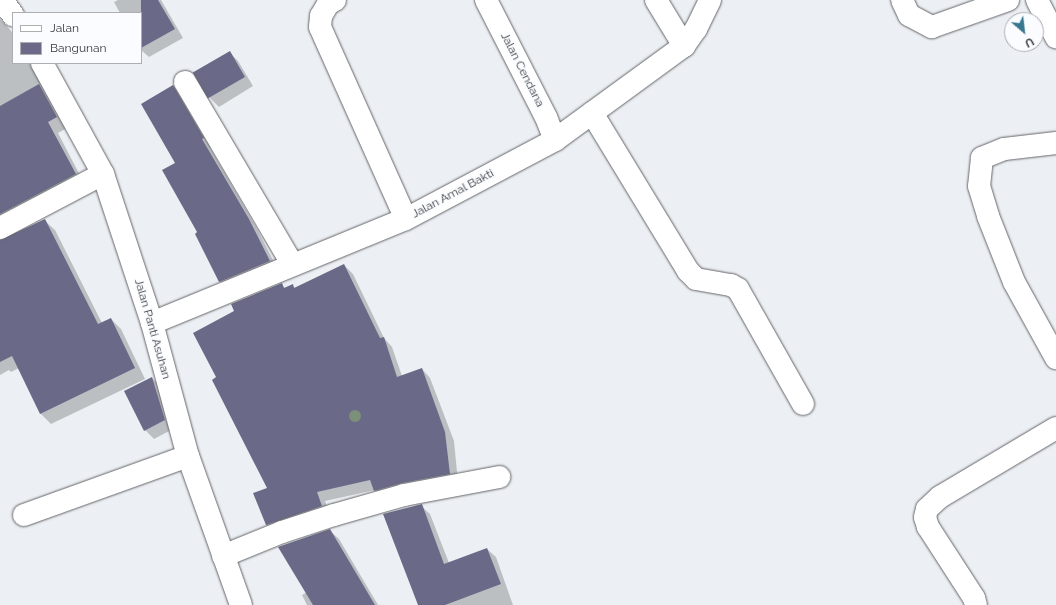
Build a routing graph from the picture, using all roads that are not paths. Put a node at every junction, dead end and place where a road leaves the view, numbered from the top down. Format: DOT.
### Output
graph roads {
  1 [pos="2,0"];
  2 [pos="335,0"];
  3 [pos="486,0"];
  4 [pos="656,0"];
  5 [pos="710,0"];
  6 [pos="902,0"];
  7 [pos="1008,0"];
  8 [pos="1037,0"];
  9 [pos="12,14"];
  10 [pos="1056,37"];
  11 [pos="684,46"];
  12 [pos="43,64"];
  13 [pos="185,82"];
  14 [pos="592,113"];
  15 [pos="555,140"];
  16 [pos="1056,143"];
  17 [pos="103,174"];
  18 [pos="406,219"];
  19 [pos="0,228"];
  20 [pos="293,265"];
  21 [pos="152,323"];
  22 [pos="1056,358"];
  23 [pos="803,404"];
  24 [pos="1056,428"];
  25 [pos="188,456"];
  26 [pos="499,477"];
  27 [pos="24,515"];
  28 [pos="223,556"];
  29 [pos="241,605"];
  30 [pos="976,605"];
  1 -- 9 [label="street"];
  2 -- 18 [label="street"];
  3 -- 15 [label="street, Jalan Cendana"];
  4 -- 11 [label="street"];
  5 -- 11 [label="street, Jalan Amal Bakti"];
  6 -- 7 [label="street"];
  8 -- 10 [label="street"];
  11 -- 14 [label="street, Jalan Amal Bakti"];
  12 -- 17 [label="street, Jalan Panti Asuhan"];
  13 -- 20 [label="street"];
  14 -- 15 [label="street, Jalan Amal Bakti"];
  14 -- 23 [label="street"];
  15 -- 18 [label="street, Jalan Amal Bakti"];
  16 -- 22 [label="street"];
  17 -- 19 [label="street"];
  17 -- 21 [label="street, Jalan Panti Asuhan"];
  18 -- 20 [label="street, Jalan Amal Bakti"];
  20 -- 21 [label="street, Jalan Amal Bakti"];
  21 -- 25 [label="street, Jalan Panti Asuhan"];
  24 -- 30 [label="street"];
  25 -- 27 [label="street"];
  25 -- 28 [label="street, Jalan Panti Asuhan"];
  26 -- 28 [label="street"];
  28 -- 29 [label="street, Jalan Panti Asuhan"];
}
